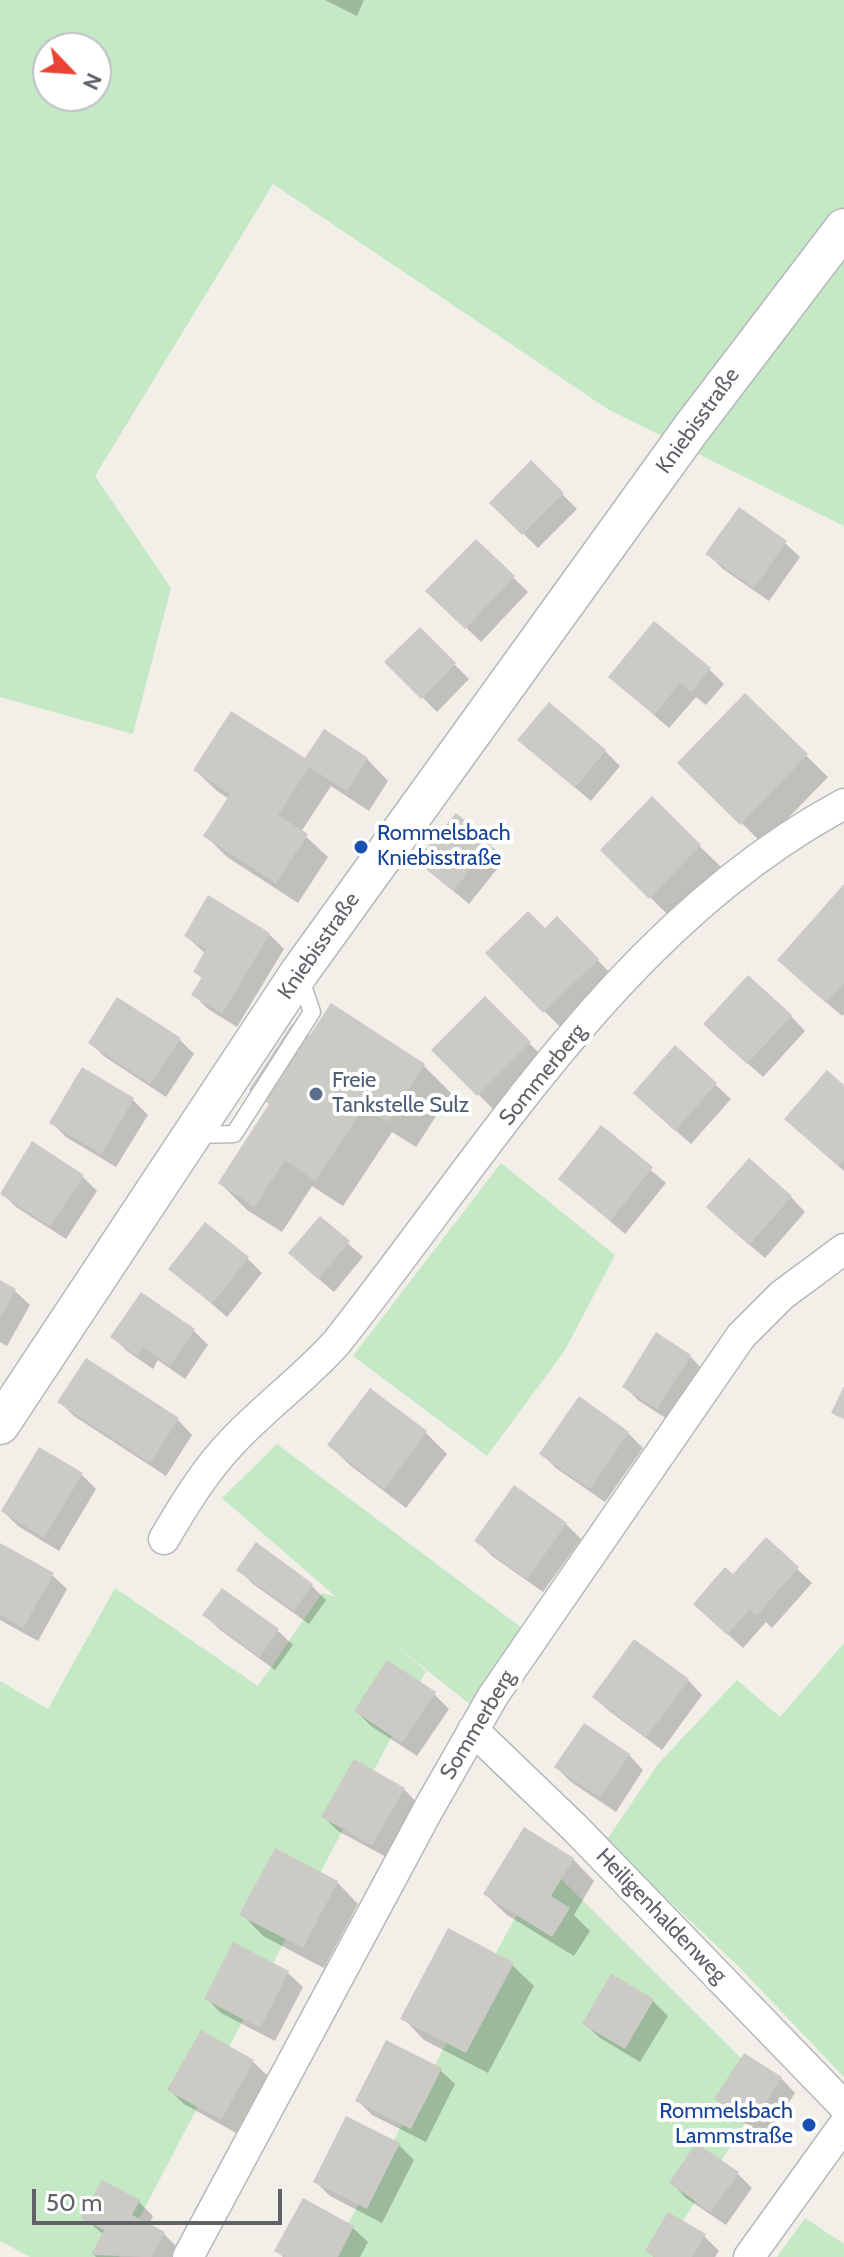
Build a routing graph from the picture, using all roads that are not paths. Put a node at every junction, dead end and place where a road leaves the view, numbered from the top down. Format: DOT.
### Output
graph roads {
  1 [pos="844,228"];
  2 [pos="844,804"];
  3 [pos="844,1249"];
  4 [pos="0,1425"];
  5 [pos="164,1539"];
  6 [pos="473,1730"];
  7 [pos="844,2106"];
  8 [pos="844,2125"];
  9 [pos="188,2257"];
  10 [pos="749,2257"];
  1 -- 4 [label="street, Kniebisstraße"];
  2 -- 5 [label="street, Sommerberg"];
  3 -- 6 [label="street, Sommerberg"];
  6 -- 7 [label="street, Heiligenhaldenweg"];
  6 -- 9 [label="street, Sommerberg"];
  8 -- 10 [label="street"];
}
